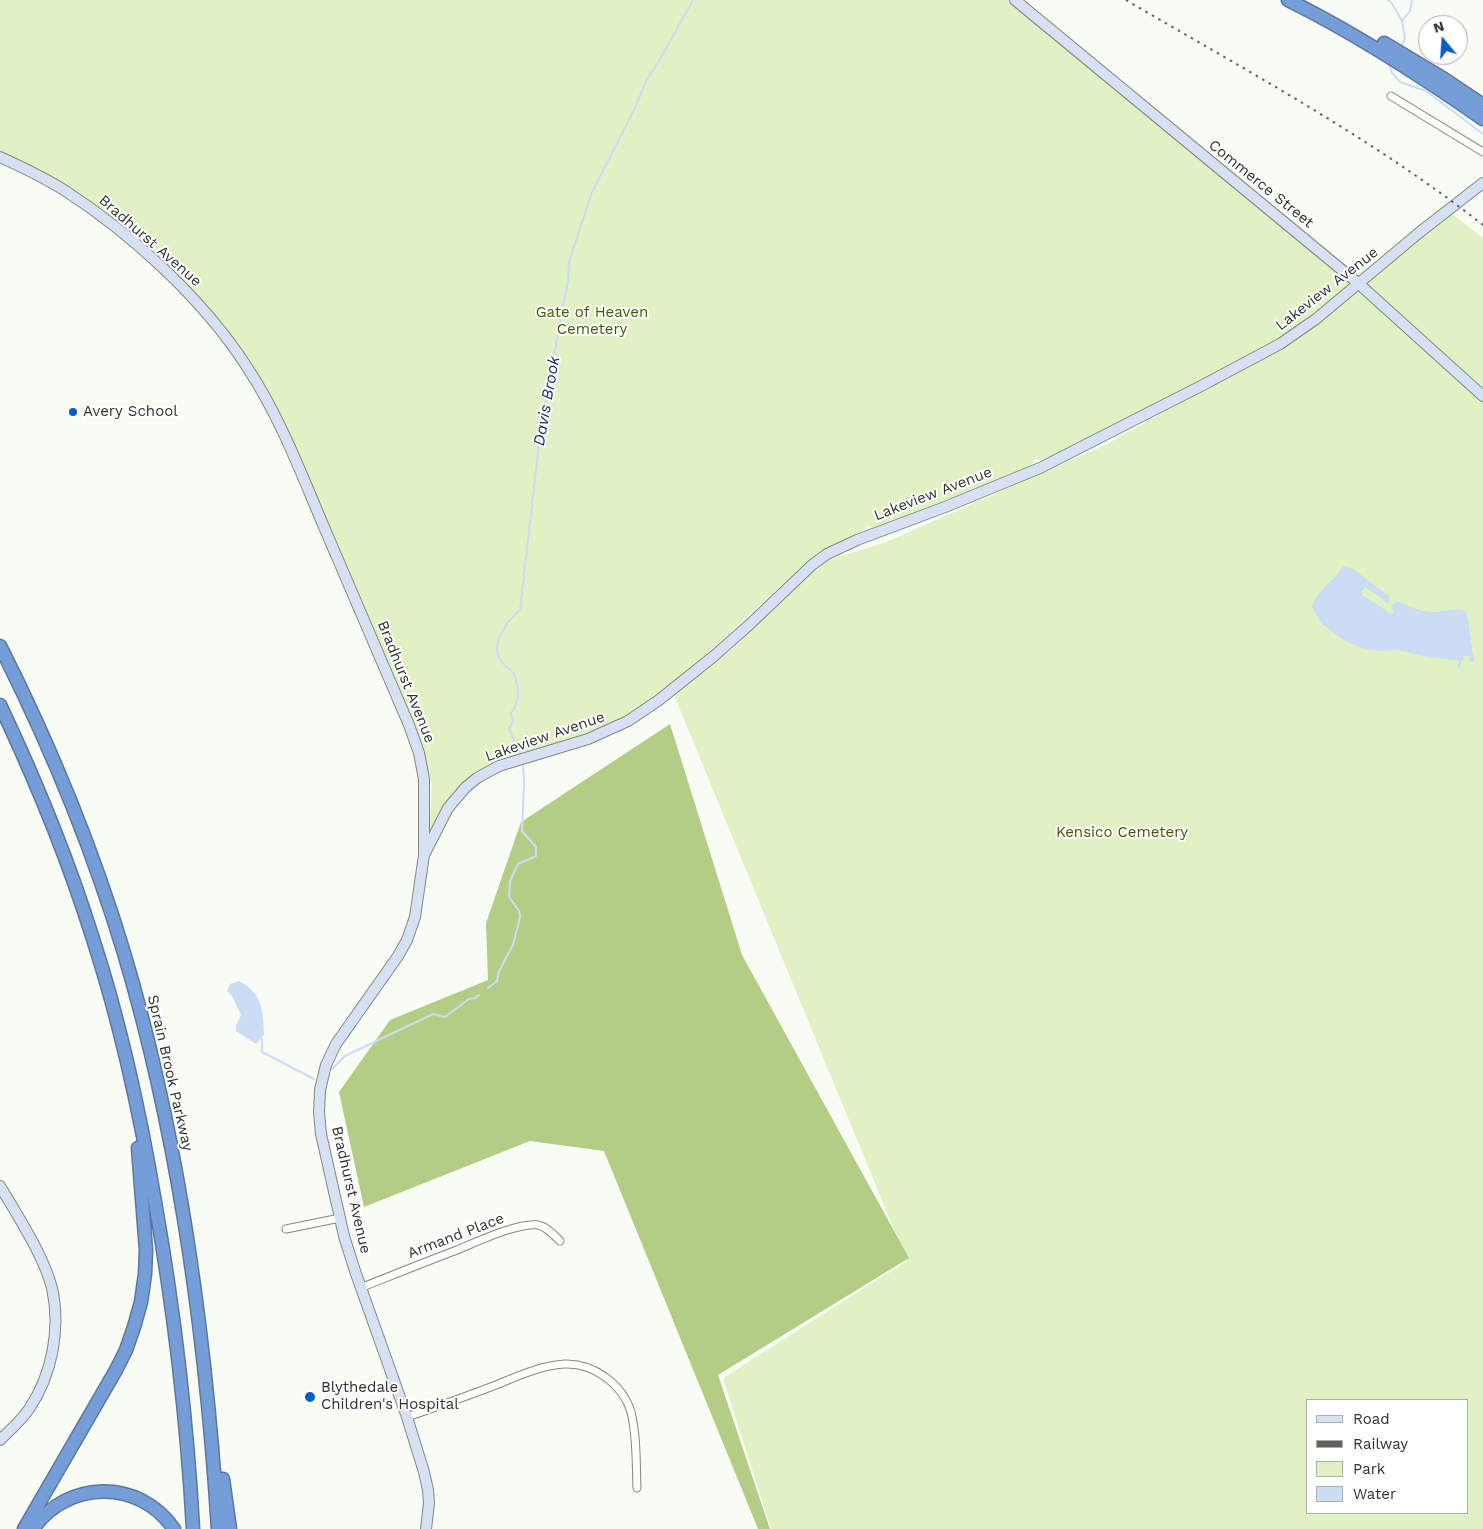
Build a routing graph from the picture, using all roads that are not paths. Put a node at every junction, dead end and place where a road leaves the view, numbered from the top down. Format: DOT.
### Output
graph roads {
  1 [pos="1015,0"];
  2 [pos="1288,0"];
  3 [pos="1305,0"];
  4 [pos="1391,96"];
  5 [pos="1483,105"];
  6 [pos="1483,119"];
  7 [pos="1483,152"];
  8 [pos="0,157"];
  9 [pos="1483,183"];
  10 [pos="1359,284"];
  11 [pos="1483,396"];
  12 [pos="0,646"];
  13 [pos="0,705"];
  14 [pos="424,855"];
  15 [pos="133,1091"];
  16 [pos="0,1186"];
  17 [pos="340,1218"];
  18 [pos="286,1229"];
  19 [pos="560,1240"];
  20 [pos="360,1288"];
  21 [pos="202,1355"];
  22 [pos="407,1417"];
  23 [pos="0,1440"];
  24 [pos="638,1488"];
  25 [pos="24,1529"];
  26 [pos="32,1529"];
  27 [pos="174,1529"];
  28 [pos="193,1529"];
  29 [pos="218,1529"];
  30 [pos="230,1529"];
  31 [pos="426,1529"];
  1 -- 10 [label="street, Commerce Street"];
  2 -- 6 [label="highway"];
  3 -- 5 [label="highway"];
  4 -- 7 [label="street"];
  8 -- 14 [label="street, Bradhurst Avenue"];
  9 -- 10 [label="street, Lakeview Avenue"];
  10 -- 11 [label="street, Commerce Street"];
  10 -- 14 [label="street, Lakeview Avenue"];
  12 -- 21 [label="highway, Sprain Brook Parkway"];
  13 -- 15 [label="highway"];
  14 -- 17 [label="street, Bradhurst Avenue"];
  15 -- 25 [label="highway"];
  15 -- 28 [label="highway"];
  16 -- 23 [label="street"];
  17 -- 18 [label="street"];
  17 -- 20 [label="street, Bradhurst Avenue"];
  19 -- 20 [label="street, Armand Place"];
  20 -- 22 [label="street, Bradhurst Avenue"];
  21 -- 29 [label="highway, Sprain Brook Parkway"];
  21 -- 30 [label="highway"];
  22 -- 24 [label="street"];
  22 -- 31 [label="street, Bradhurst Avenue"];
  26 -- 27 [label="highway"];
}
